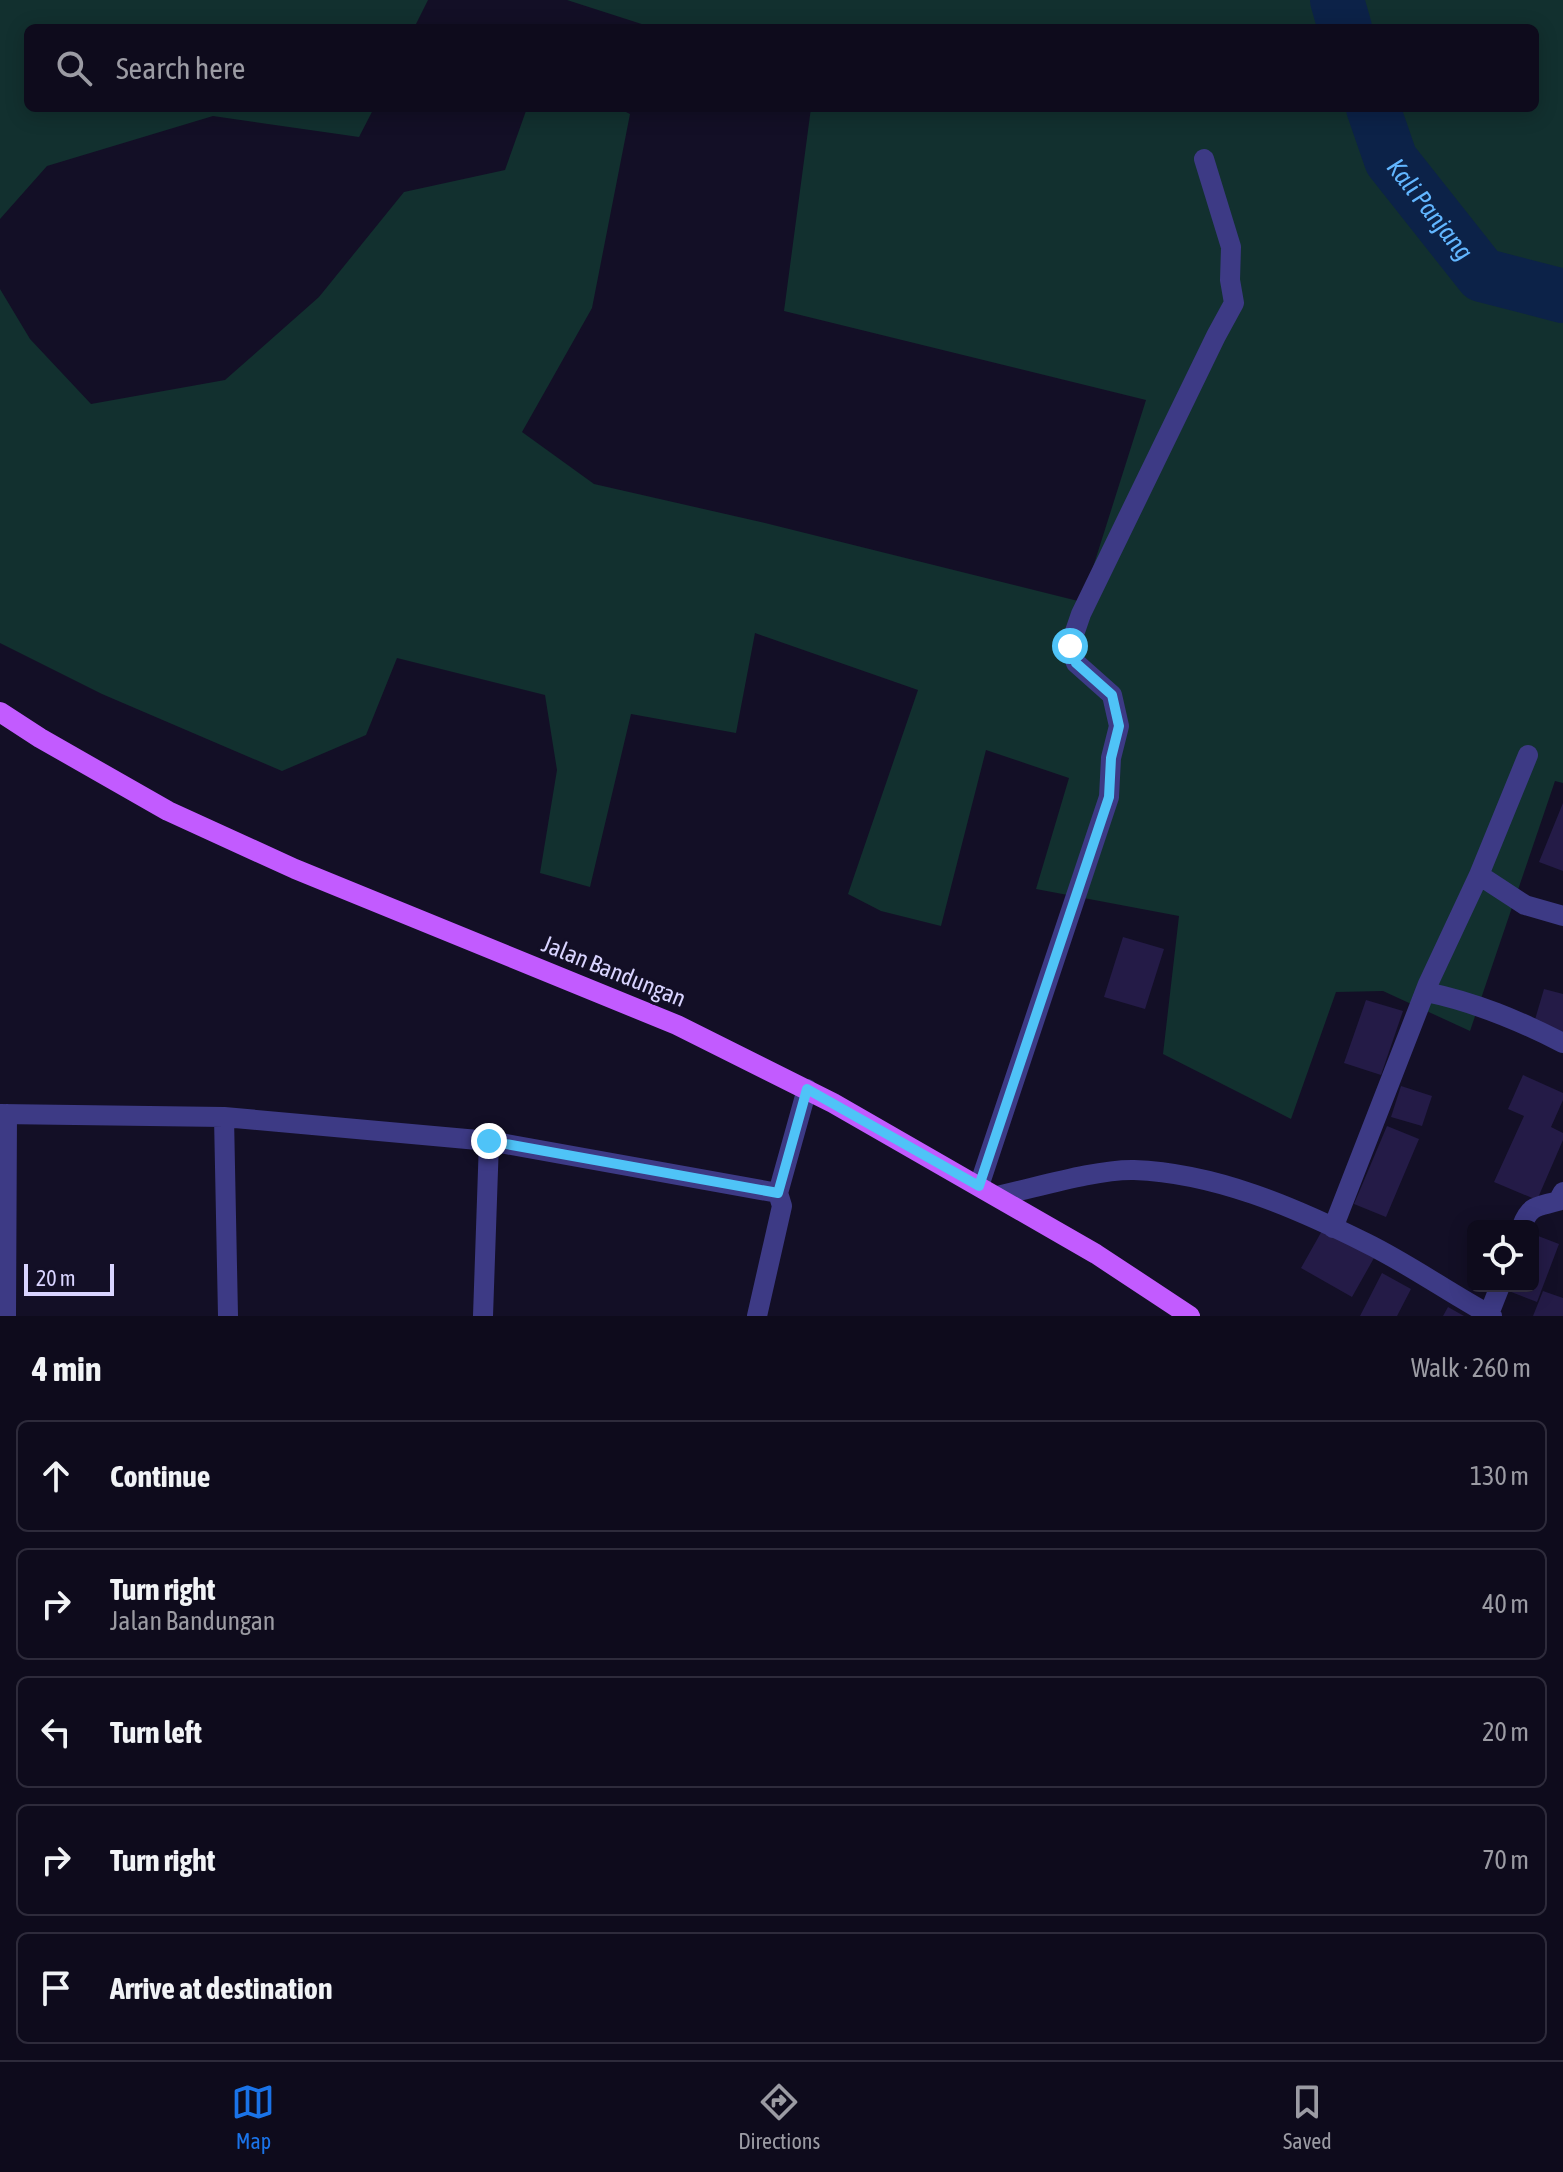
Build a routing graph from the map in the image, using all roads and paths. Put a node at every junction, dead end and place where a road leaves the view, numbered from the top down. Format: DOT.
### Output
graph roads {
  1 [pos="1204,159"];
  2 [pos="0,712"];
  3 [pos="1528,755"];
  4 [pos="1479,875"];
  5 [pos="1563,916"];
  6 [pos="1426,992"];
  7 [pos="1563,1043"];
  8 [pos="807,1089"];
  9 [pos="3,1114"];
  10 [pos="224,1117"];
  11 [pos="489,1141"];
  12 [pos="988,1191"];
  13 [pos="1563,1192"];
  14 [pos="778,1193"];
  15 [pos="1524,1220"];
  16 [pos="1333,1228"];
  17 [pos="1498,1292"];
  18 [pos="1491,1315"];
  19 [pos="6,1316"];
  20 [pos="228,1316"];
  21 [pos="483,1316"];
  22 [pos="757,1316"];
  23 [pos="1190,1316"];
  1 -- 12 [label="street"];
  2 -- 8 [label="main road, Jalan Bandungan"];
  3 -- 4 [label="street"];
  4 -- 5 [label="street"];
  4 -- 6 [label="street"];
  6 -- 7 [label="street"];
  6 -- 16 [label="street"];
  8 -- 12 [label="main road, Jalan Bandungan"];
  8 -- 14 [label="street"];
  9 -- 10 [label="street"];
  9 -- 19 [label="street"];
  10 -- 11 [label="street"];
  10 -- 20 [label="street"];
  11 -- 14 [label="street"];
  11 -- 21 [label="street"];
  12 -- 16 [label="street"];
  12 -- 23 [label="main road, Jalan Bandungan"];
  13 -- 15 [label="street"];
  14 -- 22 [label="street"];
  16 -- 18 [label="street"];
  17 -- 18 [label="street"];
}
